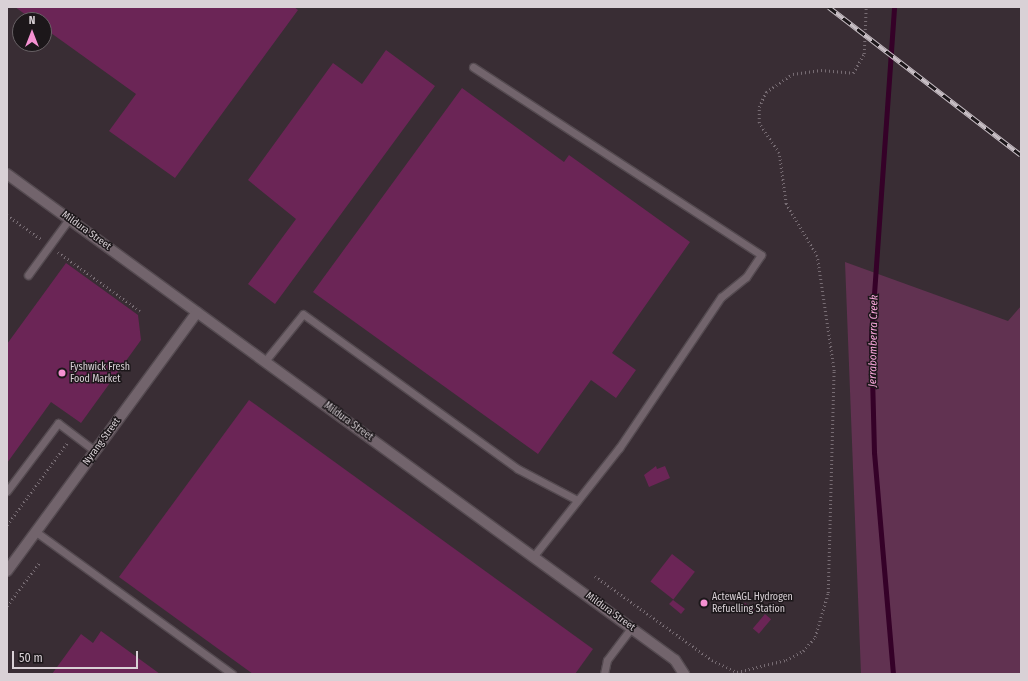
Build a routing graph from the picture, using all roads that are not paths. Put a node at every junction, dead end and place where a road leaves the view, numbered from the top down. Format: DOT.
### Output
graph roads {
  1 [pos="473,67"];
  2 [pos="7,174"];
  3 [pos="69,219"];
  4 [pos="28,275"];
  5 [pos="197,312"];
  6 [pos="265,361"];
  7 [pos="95,451"];
  8 [pos="7,491"];
  9 [pos="577,500"];
  10 [pos="36,532"];
  11 [pos="533,557"];
  12 [pos="7,571"];
  13 [pos="631,628"];
  14 [pos="232,674"];
  15 [pos="604,674"];
  16 [pos="684,674"];
  1 -- 9 [label="lane"];
  2 -- 3 [label="street, Mildura Street"];
  3 -- 4 [label="lane"];
  3 -- 5 [label="street, Mildura Street"];
  5 -- 6 [label="street, Mildura Street"];
  5 -- 7 [label="street, Nyrang Street"];
  6 -- 9 [label="lane"];
  6 -- 11 [label="street, Mildura Street"];
  7 -- 8 [label="lane"];
  7 -- 10 [label="street, Nyrang Street"];
  9 -- 11 [label="lane"];
  10 -- 12 [label="street, Nyrang Street"];
  10 -- 14 [label="lane"];
  11 -- 13 [label="street, Mildura Street"];
  13 -- 15 [label="lane"];
  13 -- 16 [label="street, Mildura Street"];
}
